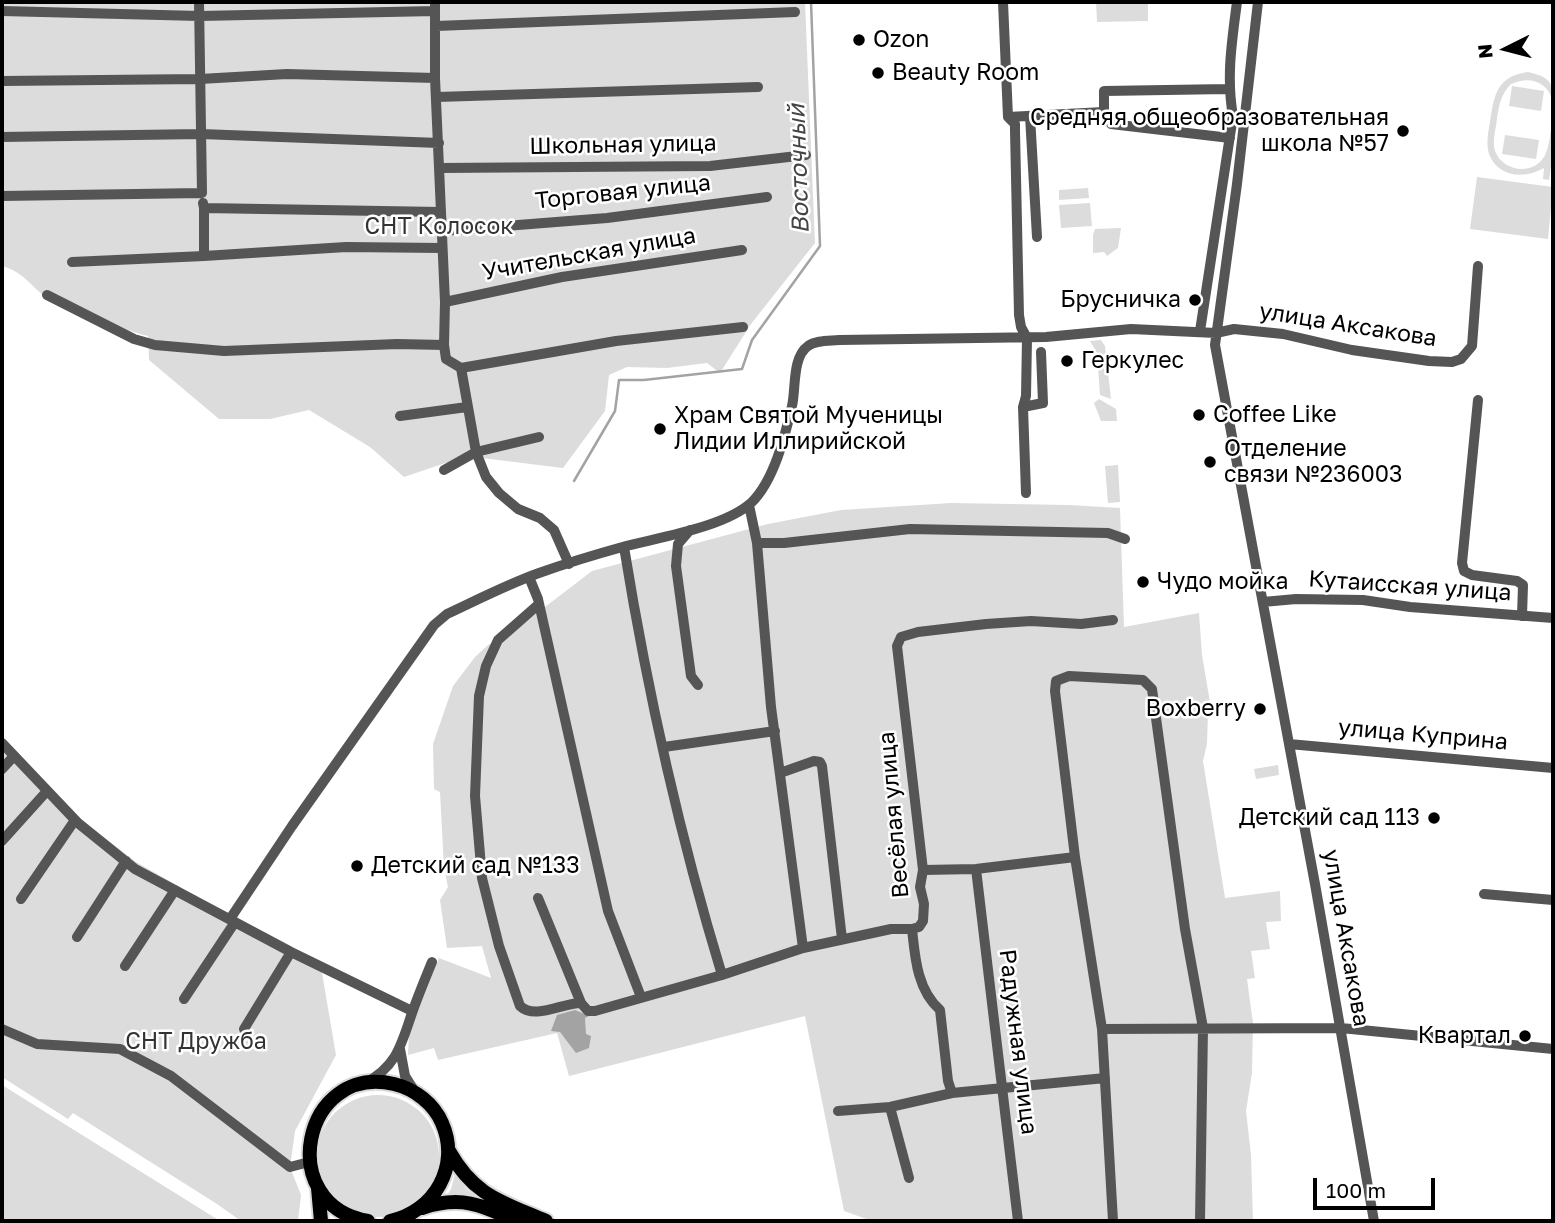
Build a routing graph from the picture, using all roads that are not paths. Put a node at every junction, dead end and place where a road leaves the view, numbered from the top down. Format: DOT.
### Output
graph roads {
  1 [pos="199,2"];
  2 [pos="360,2"];
  3 [pos="1003,2"];
  4 [pos="1237,2"];
  5 [pos="1258,2"];
  6 [pos="435,6"];
  7 [pos="2,11"];
  8 [pos="795,12"];
  9 [pos="362,14"];
  10 [pos="200,16"];
  11 [pos="436,26"];
  12 [pos="435,78"];
  13 [pos="200,79"];
  14 [pos="2,82"];
  15 [pos="758,87"];
  16 [pos="1228,89"];
  17 [pos="437,97"];
  18 [pos="1104,112"];
  19 [pos="1030,116"];
  20 [pos="1007,117"];
  21 [pos="201,134"];
  22 [pos="2,137"];
  23 [pos="1230,138"];
  24 [pos="439,143"];
  25 [pos="806,155"];
  26 [pos="440,169"];
  27 [pos="202,193"];
  28 [pos="2,196"];
  29 [pos="767,197"];
  30 [pos="204,208"];
  31 [pos="440,212"];
  32 [pos="442,230"];
  33 [pos="1037,237"];
  34 [pos="442,248"];
  35 [pos="742,250"];
  36 [pos="204,256"];
  37 [pos="72,262"];
  38 [pos="1478,266"];
  39 [pos="47,295"];
  40 [pos="444,302"];
  41 [pos="743,327"];
  42 [pos="1200,331"];
  43 [pos="1216,333"];
  44 [pos="1027,338"];
  45 [pos="443,345"];
  46 [pos="1041,352"];
  47 [pos="461,368"];
  48 [pos="1478,400"];
  49 [pos="467,407"];
  50 [pos="1023,407"];
  51 [pos="400,416"];
  52 [pos="539,437"];
  53 [pos="476,452"];
  54 [pos="444,470"];
  55 [pos="1026,493"];
  56 [pos="749,505"];
  57 [pos="690,530"];
  58 [pos="1125,540"];
  59 [pos="757,543"];
  60 [pos="624,547"];
  61 [pos="569,564"];
  62 [pos="529,577"];
  63 [pos="1263,602"];
  64 [pos="539,604"];
  65 [pos="1522,616"];
  66 [pos="1553,618"];
  67 [pos="1113,620"];
  68 [pos="698,685"];
  69 [pos="775,732"];
  70 [pos="2,743"];
  71 [pos="1289,744"];
  72 [pos="664,747"];
  73 [pos="14,756"];
  74 [pos="1553,768"];
  75 [pos="2,769"];
  76 [pos="780,773"];
  77 [pos="47,791"];
  78 [pos="75,820"];
  79 [pos="2,841"];
  80 [pos="1075,857"];
  81 [pos="126,862"];
  82 [pos="976,869"];
  83 [pos="923,870"];
  84 [pos="175,890"];
  85 [pos="1484,894"];
  86 [pos="538,898"];
  87 [pos="21,899"];
  88 [pos="1553,900"];
  89 [pos="232,921"];
  90 [pos="912,929"];
  91 [pos="77,937"];
  92 [pos="842,939"];
  93 [pos="803,948"];
  94 [pos="292,952"];
  95 [pos="432,962"];
  96 [pos="125,967"];
  97 [pos="722,975"];
  98 [pos="641,997"];
  99 [pos="184,999"];
  100 [pos="581,1003"];
  101 [pos="412,1011"];
  102 [pos="1203,1028"];
  103 [pos="1341,1028"];
  104 [pos="2,1029"];
  105 [pos="244,1029"];
  106 [pos="1102,1029"];
  107 [pos="400,1049"];
  108 [pos="1553,1049"];
  109 [pos="1105,1078"];
  110 [pos="365,1083"];
  111 [pos="1001,1090"];
  112 [pos="415,1092"];
  113 [pos="952,1093"];
  114 [pos="890,1107"];
  115 [pos="838,1111"];
  116 [pos="449,1151"];
  117 [pos="309,1162"];
  118 [pos="909,1178"];
  119 [pos="318,1187"];
  120 [pos="421,1208"];
  121 [pos="321,1221"];
  122 [pos="368,1221"];
  123 [pos="390,1221"];
  124 [pos="517,1221"];
  125 [pos="546,1221"];
  126 [pos="1018,1221"];
  127 [pos="1113,1221"];
  128 [pos="1200,1221"];
  129 [pos="1374,1221"];
  1 -- 10 [label="street"];
  2 -- 9 [label="street"];
  3 -- 20 [label="street"];
  4 -- 16 [label="street"];
  5 -- 43 [label="street, улица Аксакова"];
  6 -- 9 [label="street"];
  6 -- 11 [label="street"];
  7 -- 10 [label="street"];
  8 -- 11 [label="street"];
  9 -- 10 [label="street"];
  10 -- 13 [label="street"];
  11 -- 12 [label="street"];
  12 -- 13 [label="street"];
  12 -- 17 [label="street"];
  13 -- 14 [label="street"];
  13 -- 21 [label="street"];
  15 -- 17 [label="street"];
  16 -- 18 [label="street"];
  16 -- 23 [label="street"];
  17 -- 24 [label="street"];
  18 -- 19 [label="street"];
  18 -- 23 [label="street"];
  19 -- 20 [label="street"];
  19 -- 33 [label="street"];
  20 -- 44 [label="street"];
  21 -- 22 [label="street"];
  21 -- 24 [label="street"];
  21 -- 27 [label="street"];
  23 -- 42 [label="street"];
  24 -- 26 [label="street"];
  25 -- 26 [label="street, Школьная улица"];
  26 -- 31 [label="street"];
  27 -- 28 [label="street"];
  27 -- 30 [label="street"];
  29 -- 32 [label="street, Торговая улица"];
  30 -- 31 [label="street"];
  30 -- 36 [label="street"];
  31 -- 32 [label="street"];
  32 -- 34 [label="street"];
  34 -- 36 [label="street"];
  34 -- 40 [label="street"];
  35 -- 40 [label="street, Учительская улица"];
  36 -- 37 [label="street"];
  38 -- 43 [label="street, улица Аксакова"];
  39 -- 45 [label="street"];
  40 -- 45 [label="street"];
  41 -- 47 [label="street"];
  42 -- 43 [label="street"];
  42 -- 44 [label="street"];
  43 -- 63 [label="street, улица Аксакова"];
  44 -- 50 [label="street"];
  44 -- 56 [label="street"];
  45 -- 47 [label="street"];
  46 -- 50 [label="street"];
  47 -- 49 [label="street"];
  48 -- 65 [label="street"];
  49 -- 51 [label="street"];
  49 -- 53 [label="street"];
  50 -- 55 [label="street"];
  52 -- 53 [label="street"];
  53 -- 54 [label="street"];
  53 -- 61 [label="street"];
  56 -- 57 [label="street"];
  56 -- 59 [label="street"];
  57 -- 60 [label="street"];
  57 -- 68 [label="street"];
  58 -- 59 [label="street"];
  59 -- 69 [label="street"];
  60 -- 61 [label="street"];
  60 -- 72 [label="street"];
  61 -- 62 [label="street"];
  62 -- 64 [label="street"];
  62 -- 89 [label="street"];
  63 -- 65 [label="street, Кутаисская улица"];
  63 -- 71 [label="street, улица Аксакова"];
  64 -- 98 [label="street"];
  64 -- 100 [label="street"];
  65 -- 66 [label="street, Кутаисская улица"];
  67 -- 83 [label="street, Весёлая улица"];
  69 -- 72 [label="street"];
  69 -- 76 [label="street"];
  70 -- 73 [label="street"];
  71 -- 74 [label="street, улица Куприна"];
  71 -- 103 [label="street, улица Аксакова"];
  72 -- 97 [label="street"];
  73 -- 75 [label="street"];
  73 -- 77 [label="street"];
  76 -- 92 [label="street"];
  76 -- 93 [label="street"];
  77 -- 78 [label="street"];
  77 -- 79 [label="street"];
  78 -- 81 [label="street"];
  78 -- 87 [label="street"];
  80 -- 82 [label="street"];
  80 -- 102 [label="street"];
  80 -- 106 [label="street"];
  81 -- 84 [label="street"];
  81 -- 91 [label="street"];
  82 -- 83 [label="street"];
  82 -- 111 [label="street, Радужная улица"];
  83 -- 90 [label="street, Весёлая улица"];
  84 -- 89 [label="street"];
  84 -- 96 [label="street"];
  85 -- 88 [label="street"];
  86 -- 100 [label="street"];
  89 -- 94 [label="street"];
  89 -- 99 [label="street"];
  90 -- 92 [label="street"];
  90 -- 113 [label="street, Весёлая улица"];
  92 -- 93 [label="street"];
  93 -- 97 [label="street"];
  94 -- 101 [label="street"];
  94 -- 105 [label="street"];
  95 -- 101 [label="street"];
  97 -- 98 [label="street"];
  98 -- 100 [label="street"];
  101 -- 107 [label="street"];
  102 -- 103 [label="street"];
  102 -- 106 [label="street"];
  102 -- 128 [label="street"];
  103 -- 108 [label="street"];
  103 -- 129 [label="street, улица Аксакова"];
  104 -- 117 [label="street"];
  106 -- 109 [label="street"];
  107 -- 110 [label="street"];
  107 -- 112 [label="street"];
  109 -- 111 [label="street"];
  109 -- 127 [label="street"];
  110 -- 112 [label="main road"];
  110 -- 117 [label="main road"];
  111 -- 113 [label="street"];
  111 -- 126 [label="street, Радужная улица"];
  112 -- 116 [label="main road"];
  113 -- 114 [label="street"];
  114 -- 115 [label="street"];
  114 -- 118 [label="street"];
  116 -- 120 [label="main road"];
  116 -- 125 [label="main road"];
  117 -- 119 [label="main road"];
  119 -- 121 [label="main road"];
  119 -- 122 [label="main road"];
  120 -- 123 [label="main road"];
  120 -- 124 [label="main road"];
}
